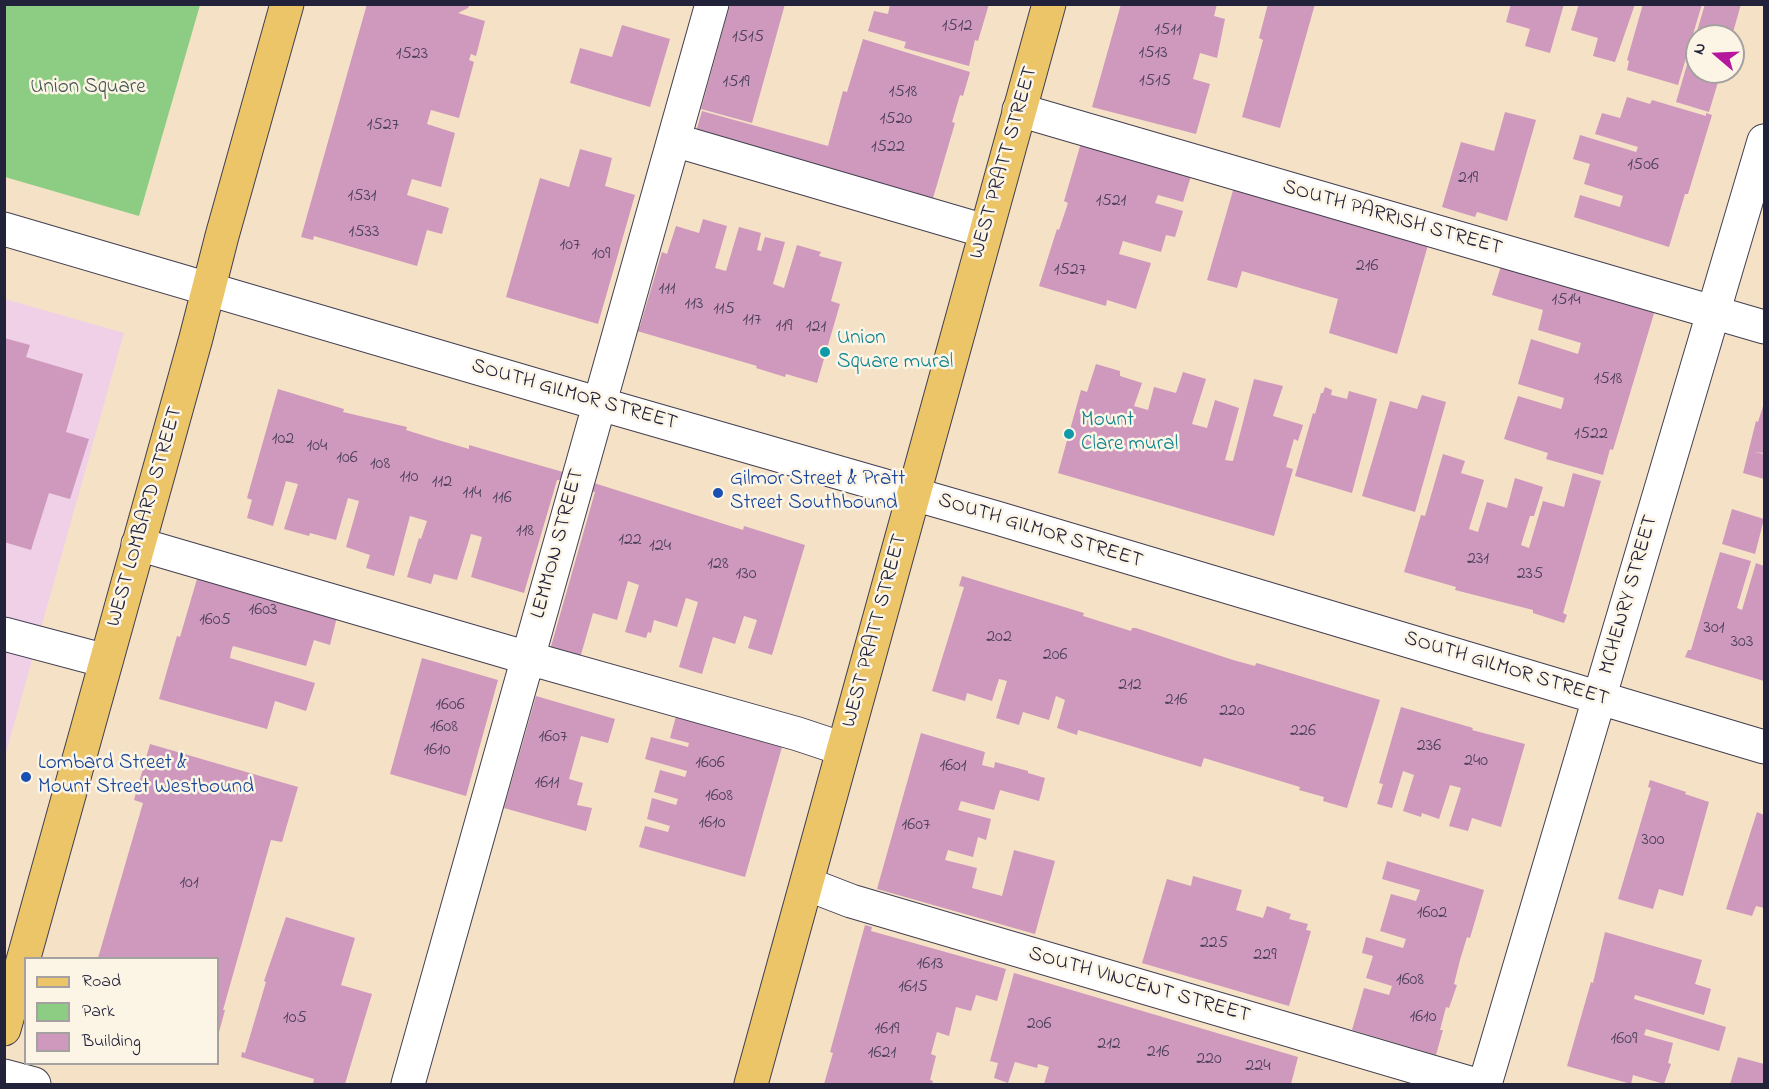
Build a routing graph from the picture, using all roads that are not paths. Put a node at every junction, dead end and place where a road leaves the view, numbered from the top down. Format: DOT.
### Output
graph roads {
  1 [pos="287,4"];
  2 [pos="712,4"];
  3 [pos="1049,4"];
  4 [pos="1019,110"];
  5 [pos="674,140"];
  6 [pos="1764,141"];
  7 [pos="4,229"];
  8 [pos="986,231"];
  9 [pos="208,289"];
  10 [pos="1714,312"];
  11 [pos="1764,327"];
  12 [pos="600,404"];
  13 [pos="913,494"];
  14 [pos="138,544"];
  15 [pos="4,634"];
  16 [pos="528,658"];
  17 [pos="106,661"];
  18 [pos="1600,698"];
  19 [pos="1764,747"];
  20 [pos="843,749"];
  21 [pos="807,884"];
  22 [pos="4,1029"];
  23 [pos="4,1076"];
  24 [pos="34,1084"];
  25 [pos="408,1084"];
  26 [pos="751,1084"];
  27 [pos="1473,1084"];
  28 [pos="1485,1084"];
  1 -- 9 [label="main road, WEST LOMBARD STREET"];
  2 -- 5 [label="street, LEMMON STREET"];
  3 -- 4 [label="main road, WEST PRATT STREET"];
  4 -- 8 [label="main road, WEST PRATT STREET"];
  4 -- 10 [label="street, SOUTH PARRISH STREET"];
  5 -- 8 [label="street"];
  5 -- 12 [label="street, LEMMON STREET"];
  6 -- 10 [label="street, MCHENRY STREET"];
  7 -- 9 [label="street, SOUTH GILMOR STREET"];
  8 -- 13 [label="main road, WEST PRATT STREET"];
  9 -- 12 [label="street, SOUTH GILMOR STREET"];
  9 -- 14 [label="main road, WEST LOMBARD STREET"];
  10 -- 11 [label="street, SOUTH PARRISH STREET"];
  10 -- 18 [label="street, MCHENRY STREET"];
  12 -- 13 [label="street, SOUTH GILMOR STREET"];
  12 -- 16 [label="street, LEMMON STREET"];
  13 -- 18 [label="street, SOUTH GILMOR STREET"];
  13 -- 20 [label="main road, WEST PRATT STREET"];
  14 -- 16 [label="street"];
  14 -- 17 [label="main road, WEST LOMBARD STREET"];
  15 -- 17 [label="street"];
  16 -- 20 [label="street"];
  16 -- 25 [label="street, LEMMON STREET"];
  17 -- 22 [label="main road, WEST LOMBARD STREET"];
  18 -- 19 [label="street, SOUTH GILMOR STREET"];
  18 -- 28 [label="street, MCHENRY STREET"];
  20 -- 21 [label="main road, WEST PRATT STREET"];
  21 -- 26 [label="main road, WEST PRATT STREET"];
  21 -- 27 [label="street, SOUTH VINCENT STREET"];
  23 -- 24 [label="street"];
}
